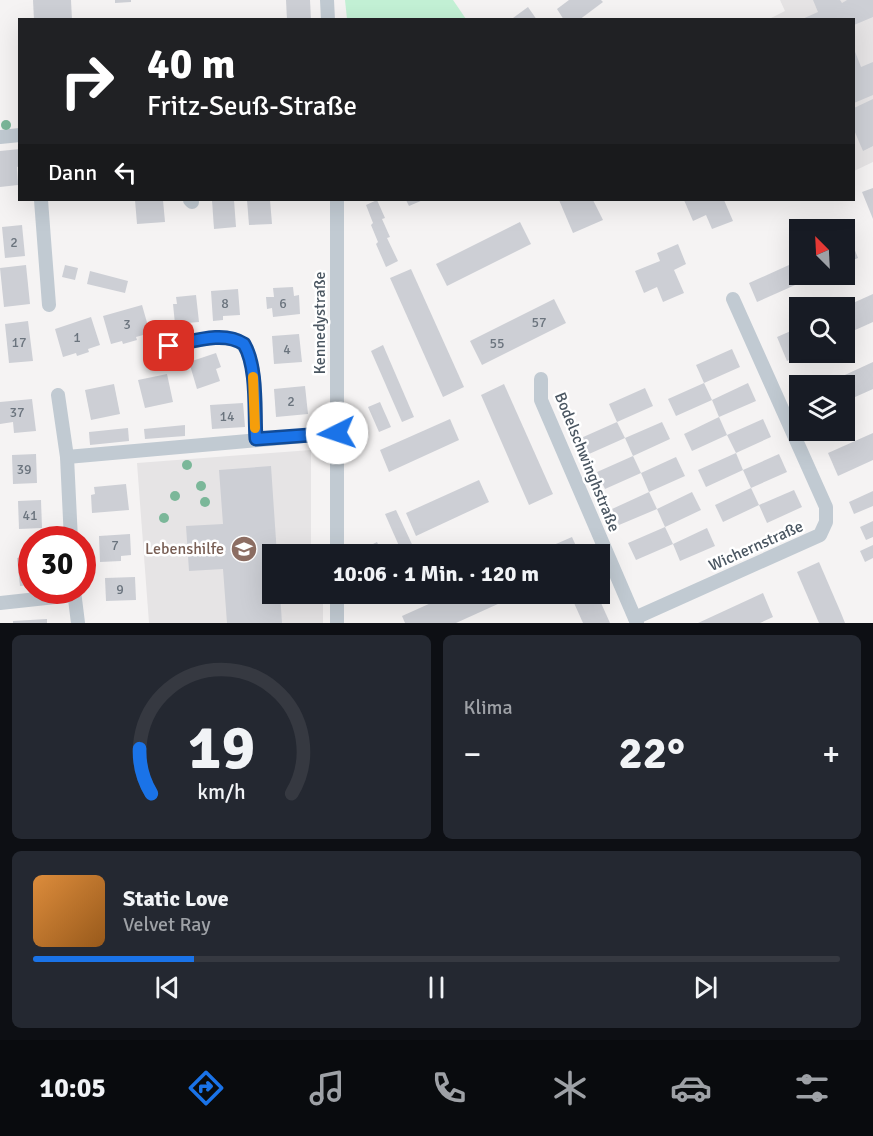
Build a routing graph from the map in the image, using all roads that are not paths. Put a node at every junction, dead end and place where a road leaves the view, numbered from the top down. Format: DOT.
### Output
graph roads {
  1 [pos="327,0"];
  2 [pos="328,18"];
  3 [pos="18,135"];
  4 [pos="0,137"];
  5 [pos="41,201"];
  6 [pos="337,201"];
  7 [pos="733,299"];
  8 [pos="49,305"];
  9 [pos="169,346"];
  10 [pos="541,379"];
  11 [pos="58,395"];
  12 [pos="337,433"];
  13 [pos="256,439"];
  14 [pos="67,457"];
  15 [pos="70,526"];
  16 [pos="337,544"];
  17 [pos="18,601"];
  18 [pos="0,603"];
  19 [pos="75,604"];
  20 [pos="337,604"];
  21 [pos="636,621"];
  22 [pos="78,623"];
  23 [pos="337,623"];
  1 -- 2 [label="street"];
  3 -- 4 [label="street"];
  5 -- 8 [label="street"];
  6 -- 12 [label="street, Kennedystraße"];
  7 -- 21 [label="street, Wichernstraße"];
  9 -- 13 [label="street"];
  10 -- 21 [label="street, Bodelschwinghstraße"];
  11 -- 14 [label="street"];
  12 -- 13 [label="street"];
  12 -- 16 [label="street, Kennedystraße"];
  13 -- 14 [label="street"];
  14 -- 15 [label="street"];
  17 -- 18 [label="street"];
  19 -- 22 [label="street"];
  20 -- 23 [label="street"];
}
